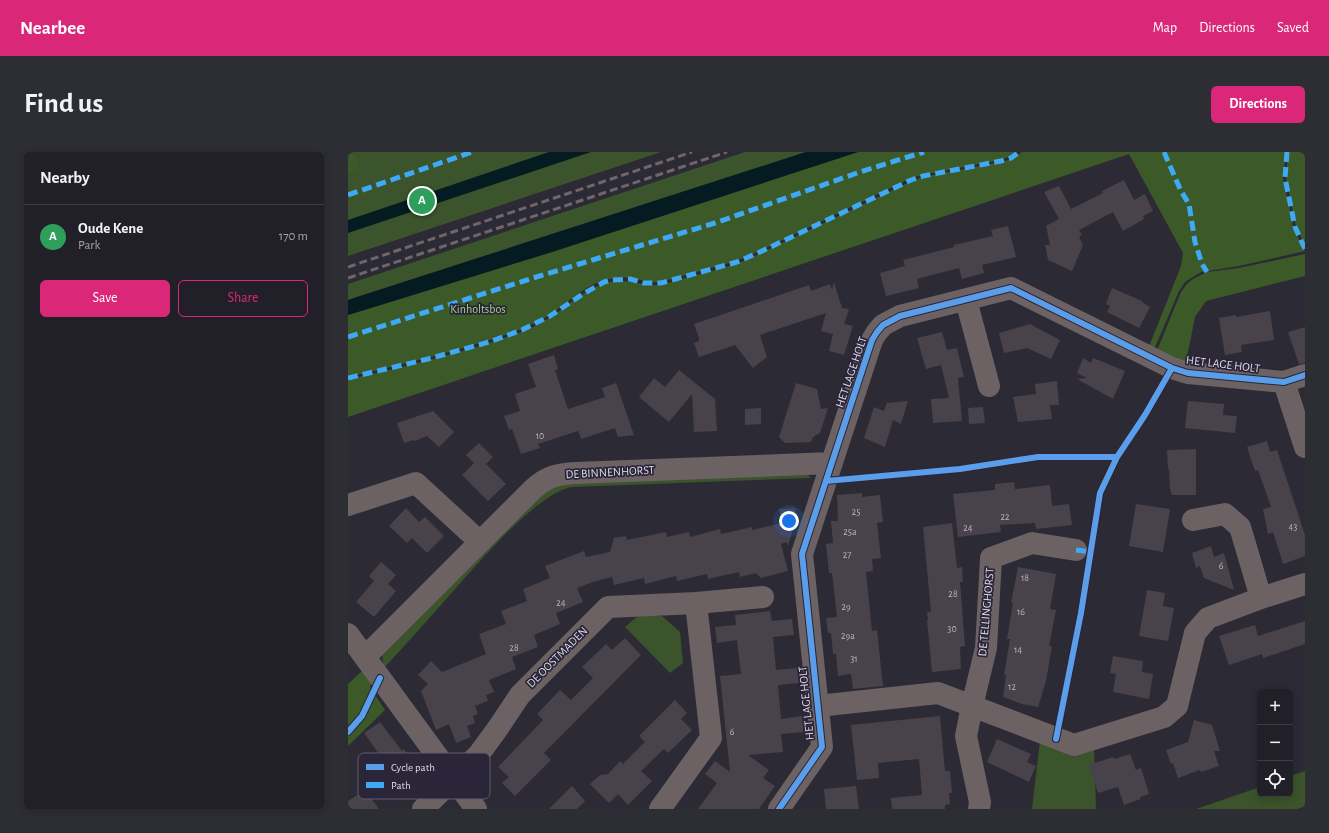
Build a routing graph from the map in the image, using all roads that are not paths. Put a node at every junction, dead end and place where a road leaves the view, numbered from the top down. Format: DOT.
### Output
graph roads {
  1 [pos="966,300"];
  2 [pos="1305,374"];
  3 [pos="1284,382"];
  4 [pos="989,386"];
  5 [pos="1305,447"];
  6 [pos="832,463"];
  7 [pos="348,505"];
  8 [pos="1193,520"];
  9 [pos="480,542"];
  10 [pos="1076,550"];
  11 [pos="1305,584"];
  12 [pos="763,597"];
  13 [pos="1262,598"];
  14 [pos="696,603"];
  15 [pos="348,634"];
  16 [pos="365,658"];
  17 [pos="818,706"];
  18 [pos="972,706"];
  19 [pos="435,753"];
  20 [pos="480,753"];
  21 [pos="433,799"];
  22 [pos="469,799"];
  23 [pos="423,809"];
  24 [pos="476,809"];
  25 [pos="660,809"];
  26 [pos="779,809"];
  27 [pos="979,809"];
  1 -- 3 [label="street, HET LAGE HOLT"];
  1 -- 4 [label="street"];
  1 -- 6 [label="street, HET LAGE HOLT"];
  2 -- 3 [label="street, HET LAGE HOLT"];
  3 -- 5 [label="street"];
  6 -- 9 [label="street, DE BINNENHORST"];
  6 -- 17 [label="street, HET LAGE HOLT"];
  7 -- 9 [label="street"];
  8 -- 13 [label="street"];
  9 -- 16 [label="street, DE BINNENHORST"];
  10 -- 18 [label="street, DE TELLINGHORST"];
  11 -- 13 [label="street"];
  12 -- 14 [label="street, DE OOSTMADEN"];
  13 -- 18 [label="street"];
  14 -- 20 [label="street, DE OOSTMADEN"];
  14 -- 25 [label="street"];
  15 -- 16 [label="street"];
  16 -- 19 [label="street"];
  17 -- 18 [label="street"];
  17 -- 26 [label="street, HET LAGE HOLT"];
  18 -- 27 [label="street, DE TELLINGHORST"];
  21 -- 23 [label="street, DE OOSTMADEN"];
  22 -- 24 [label="street"];
}
